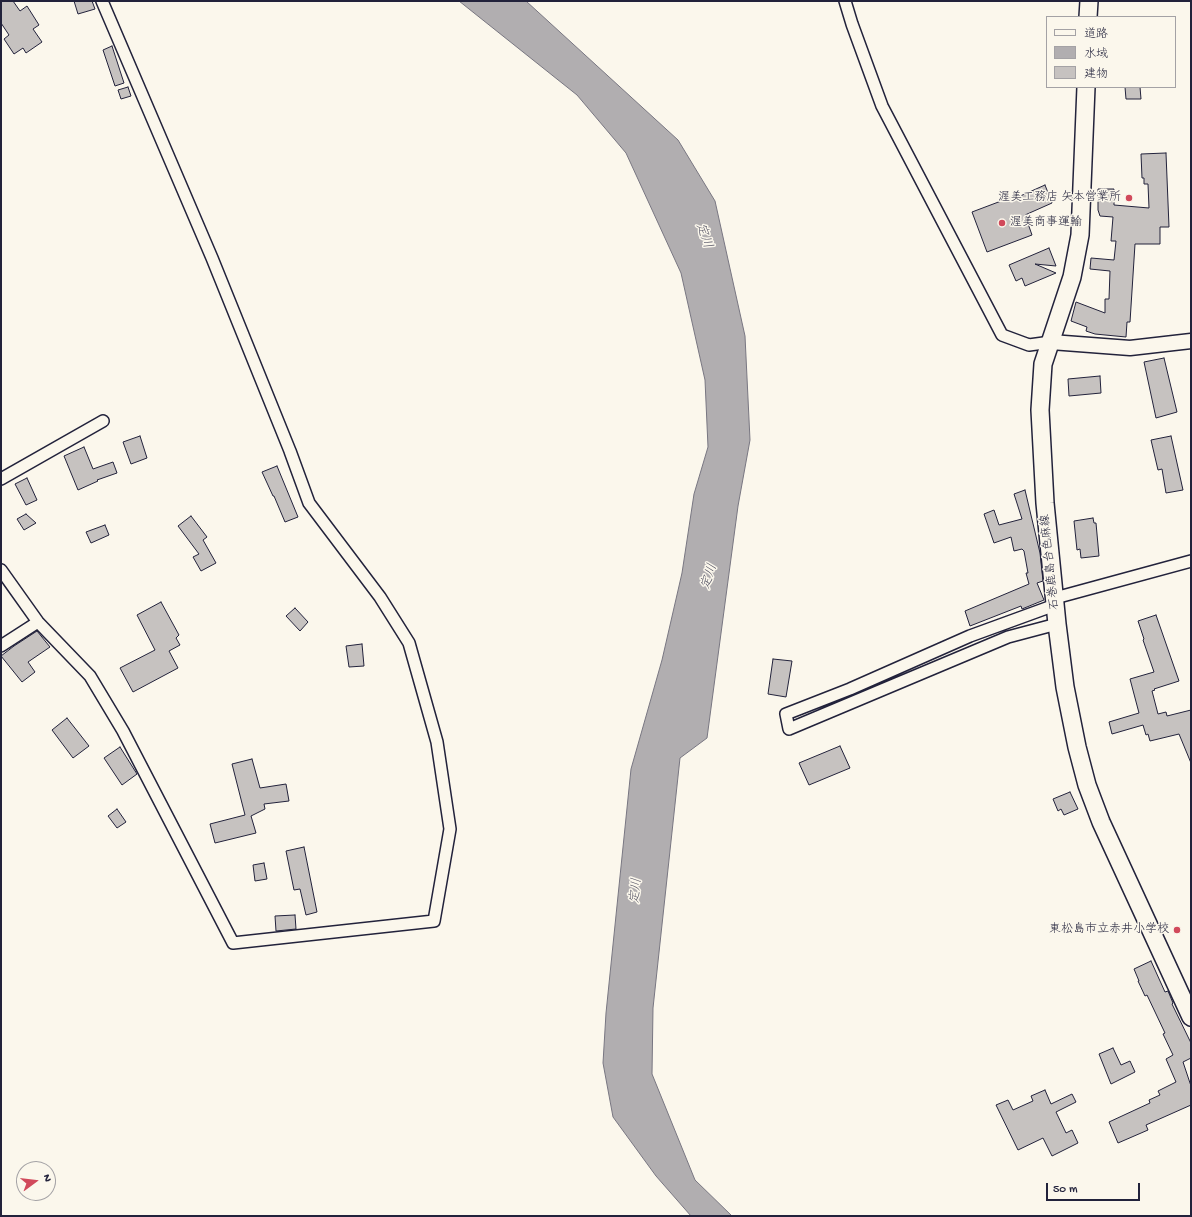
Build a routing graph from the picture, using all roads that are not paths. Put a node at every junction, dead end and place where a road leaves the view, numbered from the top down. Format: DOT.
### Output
graph roads {
  1 [pos="102,1"];
  2 [pos="845,1"];
  3 [pos="1089,1"];
  4 [pos="1088,16"];
  5 [pos="1086,88"];
  6 [pos="1191,341"];
  7 [pos="1051,342"];
  8 [pos="103,421"];
  9 [pos="1,479"];
  10 [pos="1191,561"];
  11 [pos="1,570"];
  12 [pos="1055,601"];
  13 [pos="38,622"];
  14 [pos="1057,624"];
  15 [pos="1,646"];
  16 [pos="1191,1017"];
  1 -- 13 [label="street"];
  2 -- 7 [label="street"];
  3 -- 4 [label="main road"];
  5 -- 7 [label="main road, 石巻鹿島台色麻線"];
  6 -- 7 [label="street"];
  7 -- 12 [label="main road, 石巻鹿島台色麻線"];
  8 -- 9 [label="street"];
  10 -- 12 [label="street"];
  11 -- 13 [label="street"];
  12 -- 14 [label="main road, 石巻鹿島台色麻線"];
  12 -- 14 [label="street"];
  13 -- 15 [label="street"];
  14 -- 16 [label="main road, 石巻鹿島台色麻線"];
}
